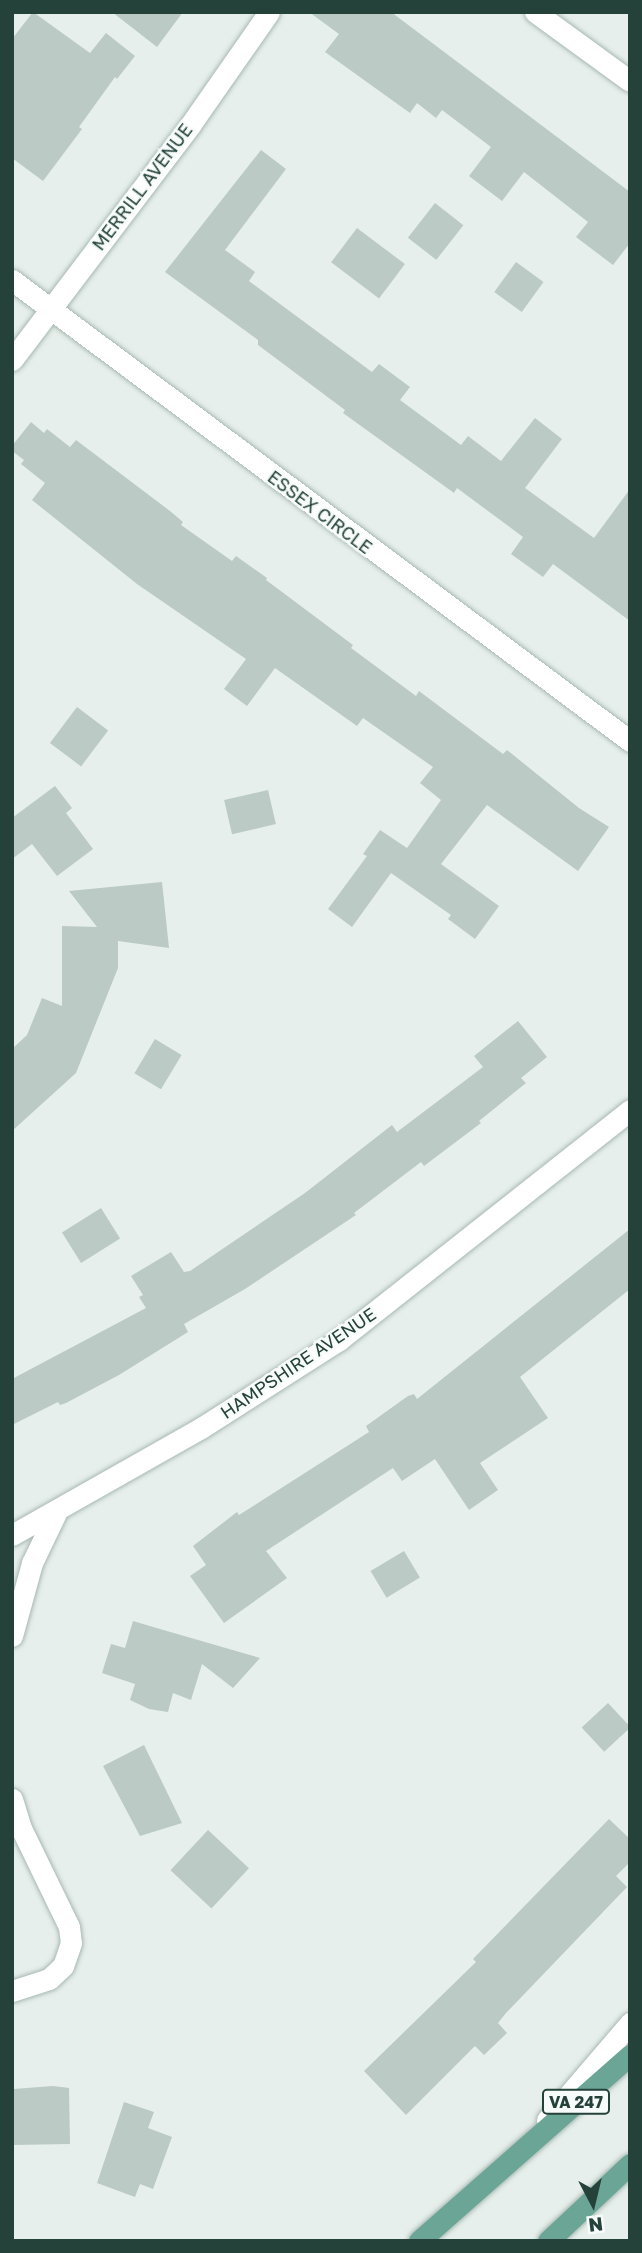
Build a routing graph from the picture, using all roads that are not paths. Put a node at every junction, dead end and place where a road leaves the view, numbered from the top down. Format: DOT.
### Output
graph roads {
  1 [pos="269,12"];
  2 [pos="535,12"];
  3 [pos="630,81"];
  4 [pos="12,280"];
  5 [pos="50,308"];
  6 [pos="12,360"];
  7 [pos="630,741"];
  8 [pos="630,1110"];
  9 [pos="56,1513"];
  10 [pos="12,1535"];
  11 [pos="12,1636"];
  12 [pos="12,1799"];
  13 [pos="12,1992"];
  14 [pos="630,2023"];
  15 [pos="630,2055"];
  16 [pos="521,2150"];
  17 [pos="630,2164"];
  18 [pos="430,2237"];
  19 [pos="548,2241"];
  1 -- 5 [label="street, MERRILL AVENUE"];
  2 -- 3 [label="street"];
  4 -- 5 [label="street, ESSEX CIRCLE"];
  5 -- 6 [label="street, MERRILL AVENUE"];
  5 -- 7 [label="street, ESSEX CIRCLE"];
  8 -- 9 [label="street, HAMPSHIRE AVENUE"];
  9 -- 10 [label="street, HAMPSHIRE AVENUE"];
  9 -- 11 [label="street"];
  12 -- 13 [label="street"];
  14 -- 16 [label="street"];
  15 -- 16 [label="main road, VA 247"];
  16 -- 18 [label="main road, VA 247"];
  17 -- 19 [label="main road"];
}
